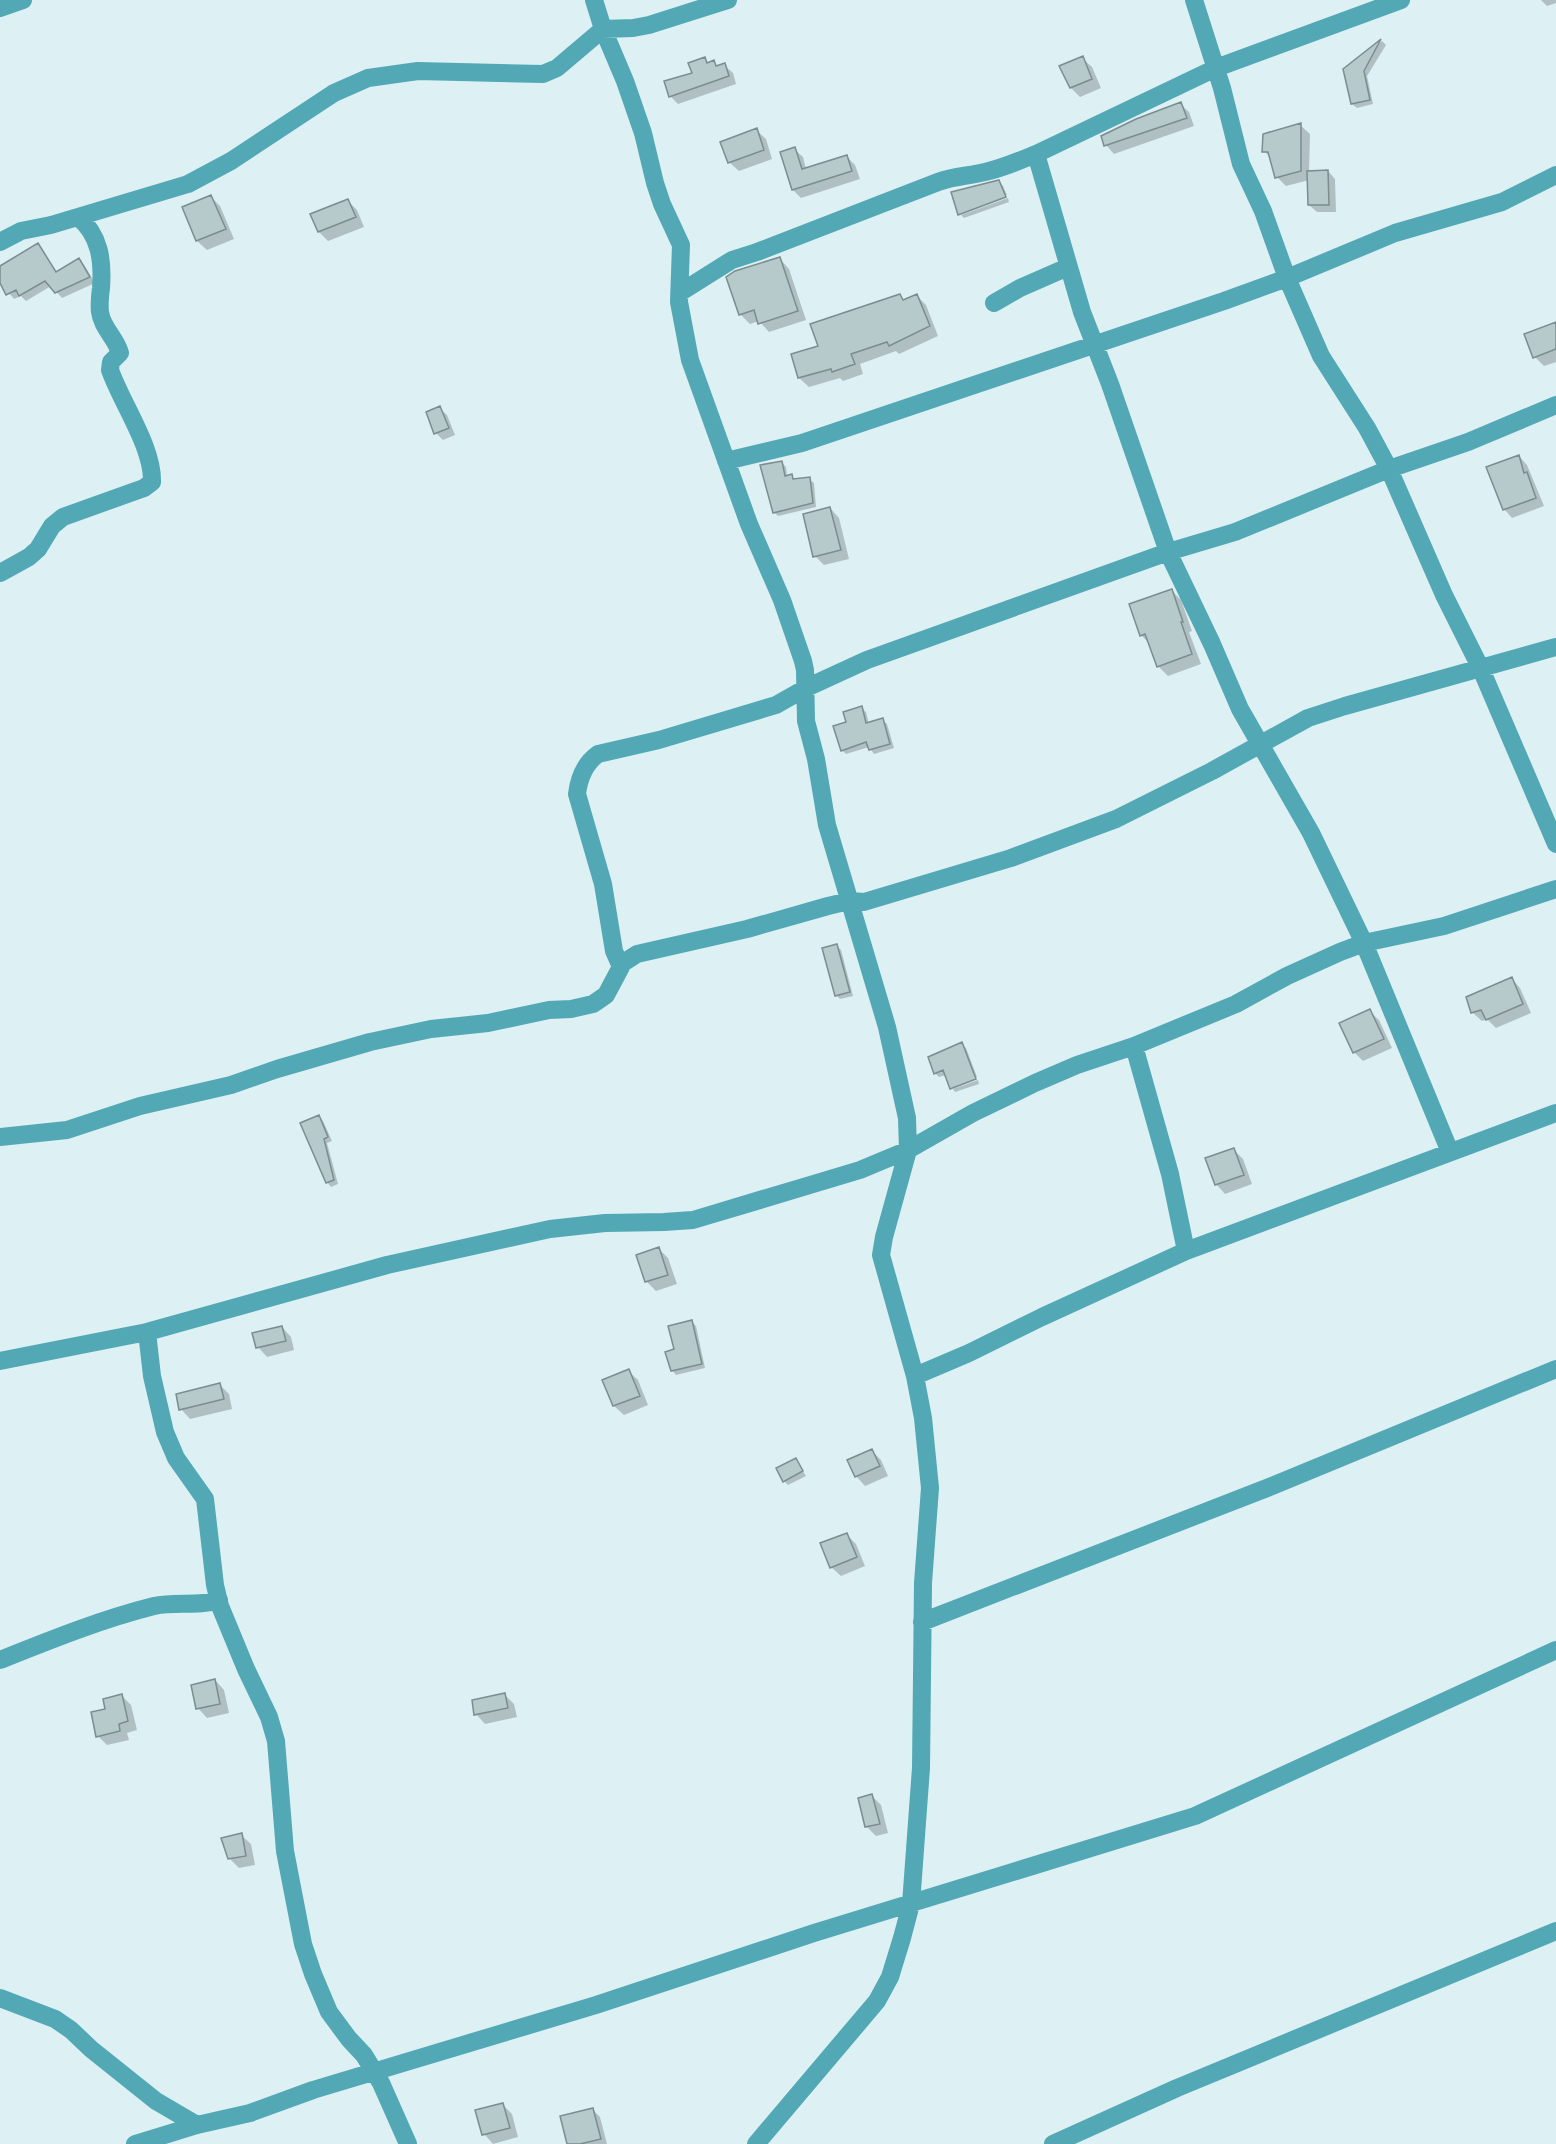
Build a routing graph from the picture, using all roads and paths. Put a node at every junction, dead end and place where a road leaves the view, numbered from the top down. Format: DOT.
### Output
graph roads {
  1 [pos="23,0"];
  2 [pos="594,0"];
  3 [pos="728,0"];
  4 [pos="1194,0"];
  5 [pos="1401,0"];
  6 [pos="0,8"];
  7 [pos="603,29"];
  8 [pos="1216,68"];
  9 [pos="1036,154"];
  10 [pos="1556,175"];
  11 [pos="78,217"];
  12 [pos="0,242"];
  13 [pos="1068,267"];
  14 [pos="1287,278"];
  15 [pos="681,292"];
  16 [pos="994,303"];
  17 [pos="1095,343"];
  18 [pos="1556,405"];
  19 [pos="726,461"];
  20 [pos="1389,469"];
  21 [pos="1168,552"];
  22 [pos="0,573"];
  23 [pos="1556,647"];
  24 [pos="1481,669"];
  25 [pos="806,688"];
  26 [pos="1259,744"];
  27 [pos="1556,844"];
  28 [pos="1556,889"];
  29 [pos="849,901"];
  30 [pos="1364,943"];
  31 [pos="621,967"];
  32 [pos="1134,1046"];
  33 [pos="1556,1113"];
  34 [pos="0,1137"];
  35 [pos="908,1150"];
  36 [pos="1450,1152"];
  37 [pos="1186,1251"];
  38 [pos="147,1332"];
  39 [pos="0,1361"];
  40 [pos="1556,1370"];
  41 [pos="915,1376"];
  42 [pos="219,1600"];
  43 [pos="922,1622"];
  44 [pos="1556,1650"];
  45 [pos="0,1660"];
  46 [pos="911,1904"];
  47 [pos="1556,1931"];
  48 [pos="0,1998"];
  49 [pos="375,2072"];
  50 [pos="197,2125"];
  51 [pos="135,2144"];
  52 [pos="408,2144"];
  53 [pos="756,2144"];
  54 [pos="1053,2144"];
  1 -- 6 [label="street"];
  2 -- 7 [label="street"];
  3 -- 7 [label="street"];
  4 -- 8 [label="street"];
  5 -- 8 [label="street"];
  7 -- 11 [label="street"];
  7 -- 15 [label="street"];
  8 -- 9 [label="street"];
  8 -- 14 [label="street"];
  9 -- 13 [label="street"];
  9 -- 15 [label="street"];
  10 -- 14 [label="street"];
  11 -- 12 [label="street"];
  11 -- 22 [label="street"];
  13 -- 16 [label="street"];
  13 -- 17 [label="street"];
  14 -- 17 [label="street"];
  14 -- 20 [label="street"];
  15 -- 19 [label="street"];
  17 -- 19 [label="street"];
  17 -- 21 [label="street"];
  18 -- 20 [label="street"];
  19 -- 25 [label="street"];
  20 -- 21 [label="street"];
  20 -- 24 [label="street"];
  21 -- 25 [label="street"];
  21 -- 26 [label="street"];
  23 -- 24 [label="street"];
  24 -- 26 [label="street"];
  24 -- 27 [label="street"];
  25 -- 29 [label="street"];
  25 -- 31 [label="street"];
  26 -- 29 [label="street"];
  26 -- 30 [label="street"];
  28 -- 30 [label="street"];
  29 -- 31 [label="street"];
  29 -- 35 [label="street"];
  30 -- 32 [label="street"];
  30 -- 36 [label="street"];
  31 -- 34 [label="street"];
  32 -- 35 [label="street"];
  32 -- 37 [label="street"];
  33 -- 36 [label="street"];
  35 -- 38 [label="street"];
  35 -- 41 [label="street"];
  36 -- 37 [label="street"];
  37 -- 41 [label="street"];
  38 -- 39 [label="street"];
  38 -- 42 [label="street"];
  40 -- 43 [label="street"];
  41 -- 43 [label="street"];
  42 -- 45 [label="street"];
  42 -- 49 [label="street"];
  43 -- 46 [label="street"];
  44 -- 46 [label="street"];
  46 -- 49 [label="street"];
  46 -- 53 [label="street"];
  47 -- 54 [label="street"];
  48 -- 50 [label="street"];
  49 -- 50 [label="street"];
  49 -- 52 [label="street"];
  50 -- 51 [label="street"];
}
